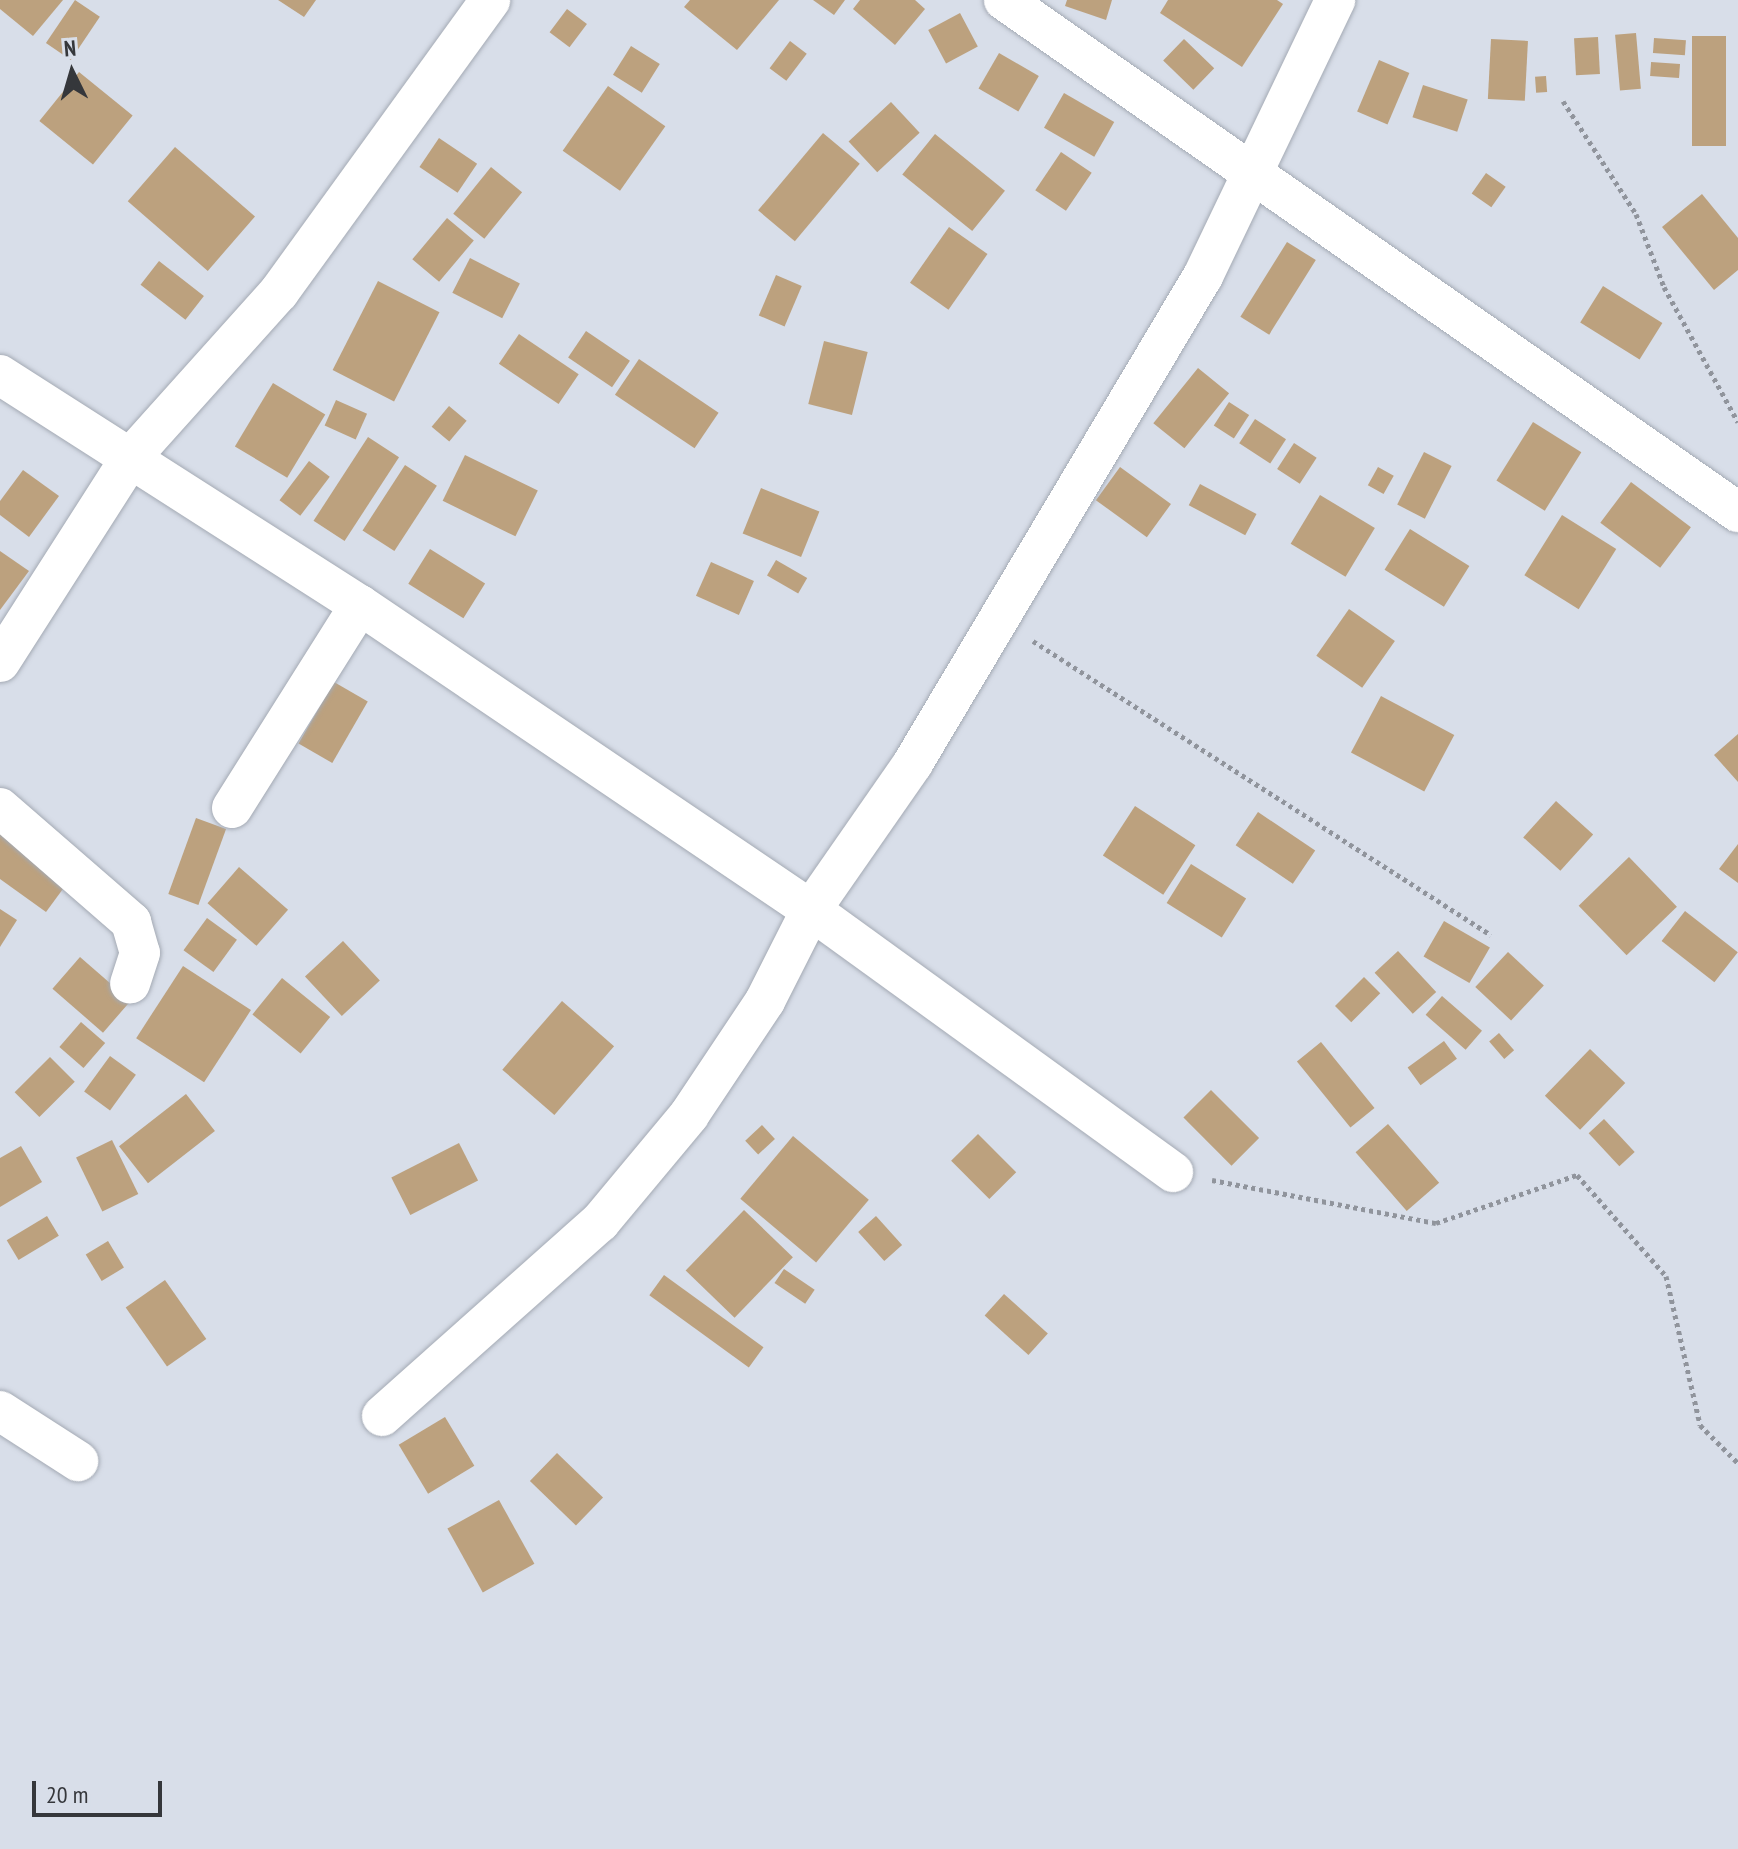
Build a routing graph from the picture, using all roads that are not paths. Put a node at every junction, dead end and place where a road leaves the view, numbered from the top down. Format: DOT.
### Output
graph roads {
  1 [pos="490,0"];
  2 [pos="1004,0"];
  3 [pos="1335,0"];
  4 [pos="1254,169"];
  5 [pos="0,375"];
  6 [pos="131,457"];
  7 [pos="1738,512"];
  8 [pos="360,605"];
  9 [pos="0,662"];
  10 [pos="0,808"];
  11 [pos="232,808"];
  12 [pos="811,910"];
  13 [pos="130,983"];
  14 [pos="1173,1172"];
  15 [pos="0,1411"];
  16 [pos="382,1416"];
  17 [pos="78,1461"];
  1 -- 6 [label="street"];
  2 -- 4 [label="street"];
  3 -- 4 [label="street"];
  4 -- 7 [label="street"];
  4 -- 12 [label="street"];
  5 -- 6 [label="street"];
  6 -- 8 [label="street"];
  6 -- 9 [label="street"];
  8 -- 11 [label="street"];
  8 -- 12 [label="street"];
  10 -- 13 [label="street"];
  12 -- 14 [label="street"];
  12 -- 16 [label="street"];
  15 -- 17 [label="street"];
}
